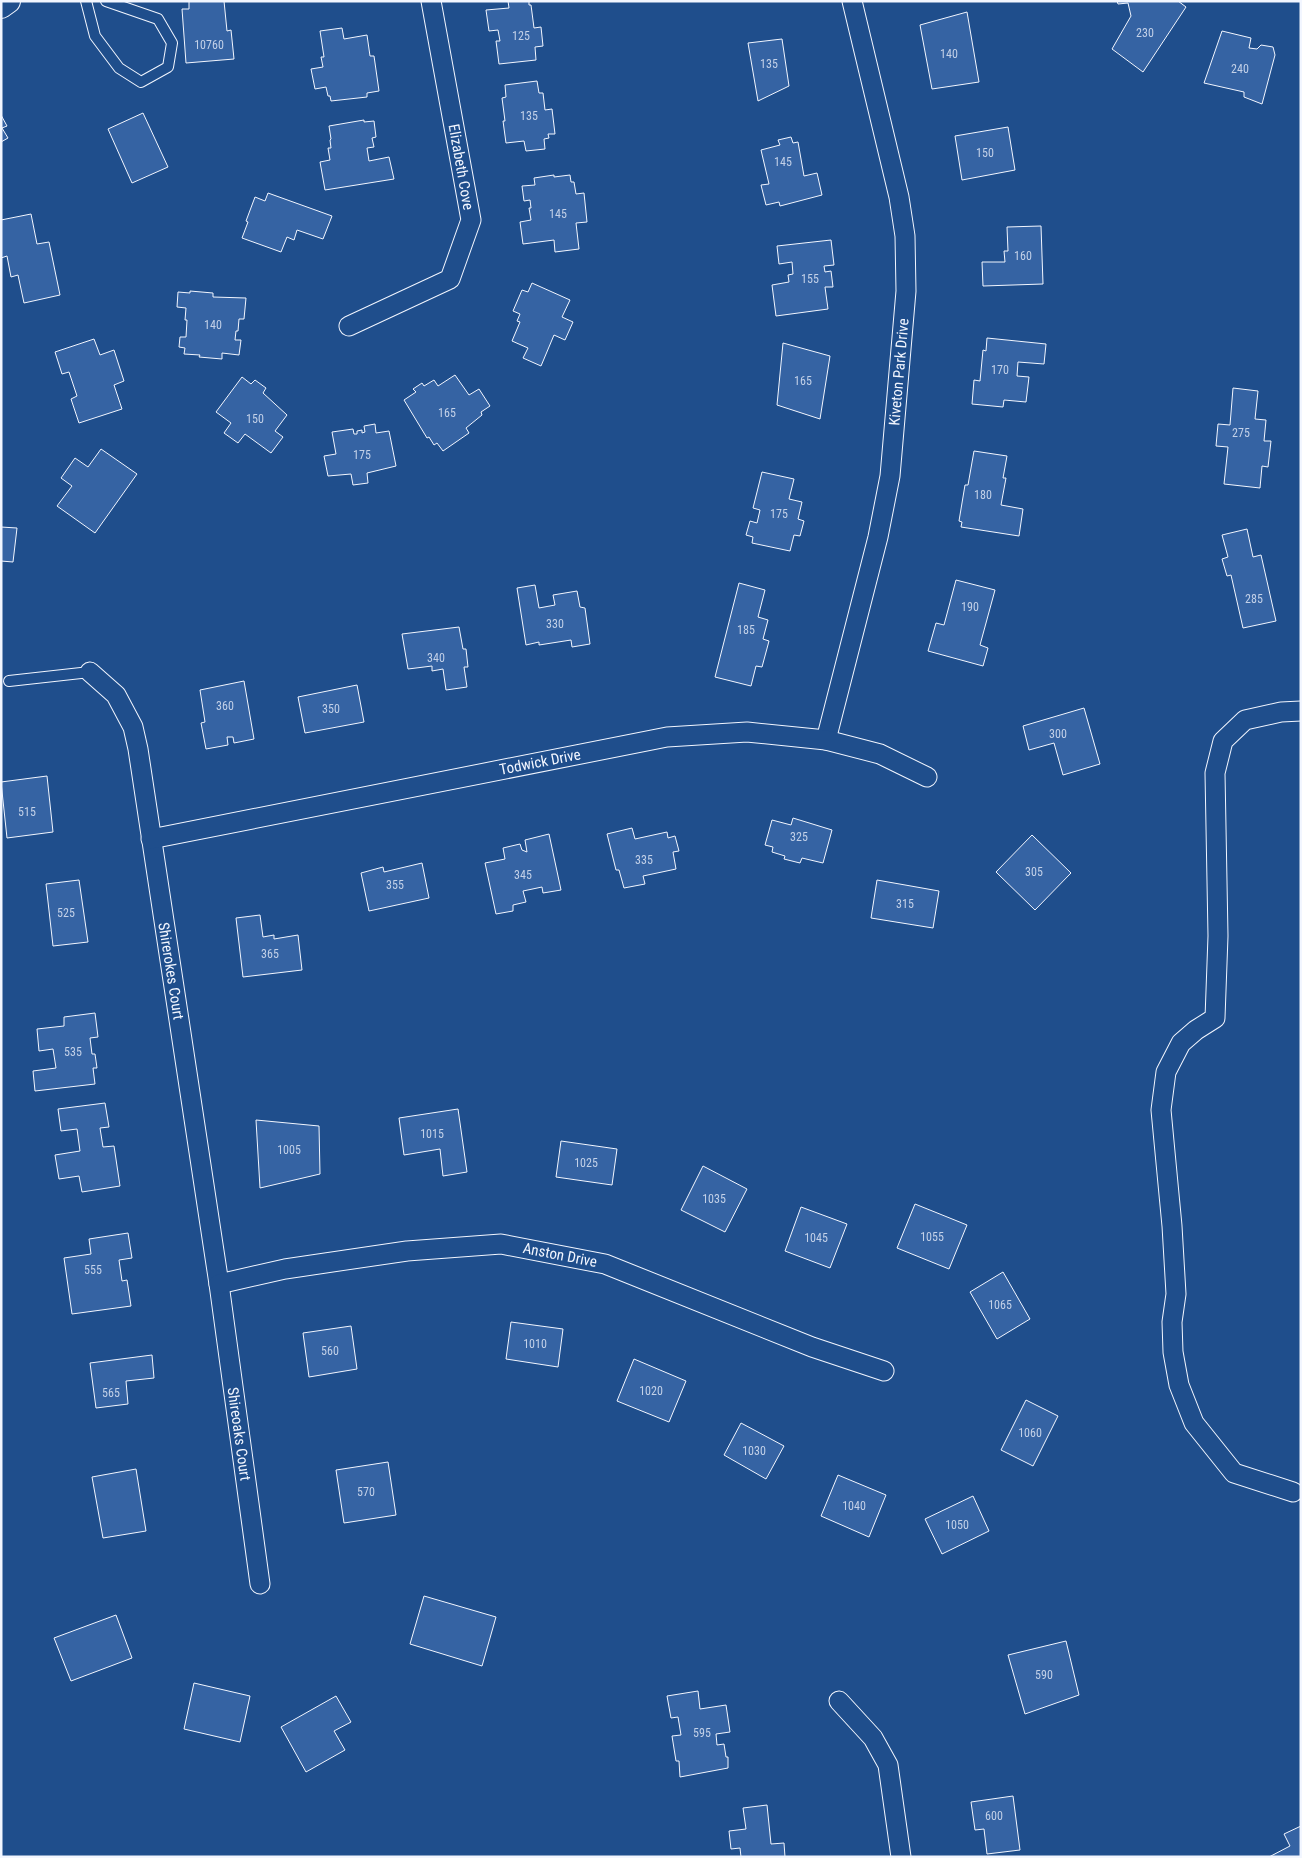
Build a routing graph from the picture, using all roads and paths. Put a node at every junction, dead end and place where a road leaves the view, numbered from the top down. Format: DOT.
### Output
graph roads {
  1 [pos="8,1"];
  2 [pos="86,1"];
  3 [pos="106,1"];
  4 [pos="431,1"];
  5 [pos="852,1"];
  6 [pos="1,6"];
  7 [pos="349,326"];
  8 [pos="90,672"];
  9 [pos="9,681"];
  10 [pos="1301,711"];
  11 [pos="826,740"];
  12 [pos="927,777"];
  13 [pos="151,838"];
  14 [pos="219,1284"];
  15 [pos="884,1371"];
  16 [pos="1293,1492"];
  17 [pos="260,1584"];
  18 [pos="839,1700"];
  19 [pos="902,1857"];
  1 -- 6 [label="street"];
  2 -- 3 [label="lane"];
  4 -- 7 [label="street, Elizabeth Cove"];
  5 -- 11 [label="street, Kiveton Park Drive"];
  8 -- 9 [label="lane"];
  8 -- 13 [label="street, Shirerokes Court"];
  10 -- 16 [label="street"];
  11 -- 12 [label="street, Todwick Drive"];
  11 -- 13 [label="street, Todwick Drive"];
  13 -- 14 [label="street, Shirerokes Court"];
  14 -- 15 [label="street, Anston Drive"];
  14 -- 17 [label="street, Shireoaks Court"];
  18 -- 19 [label="street"];
}
